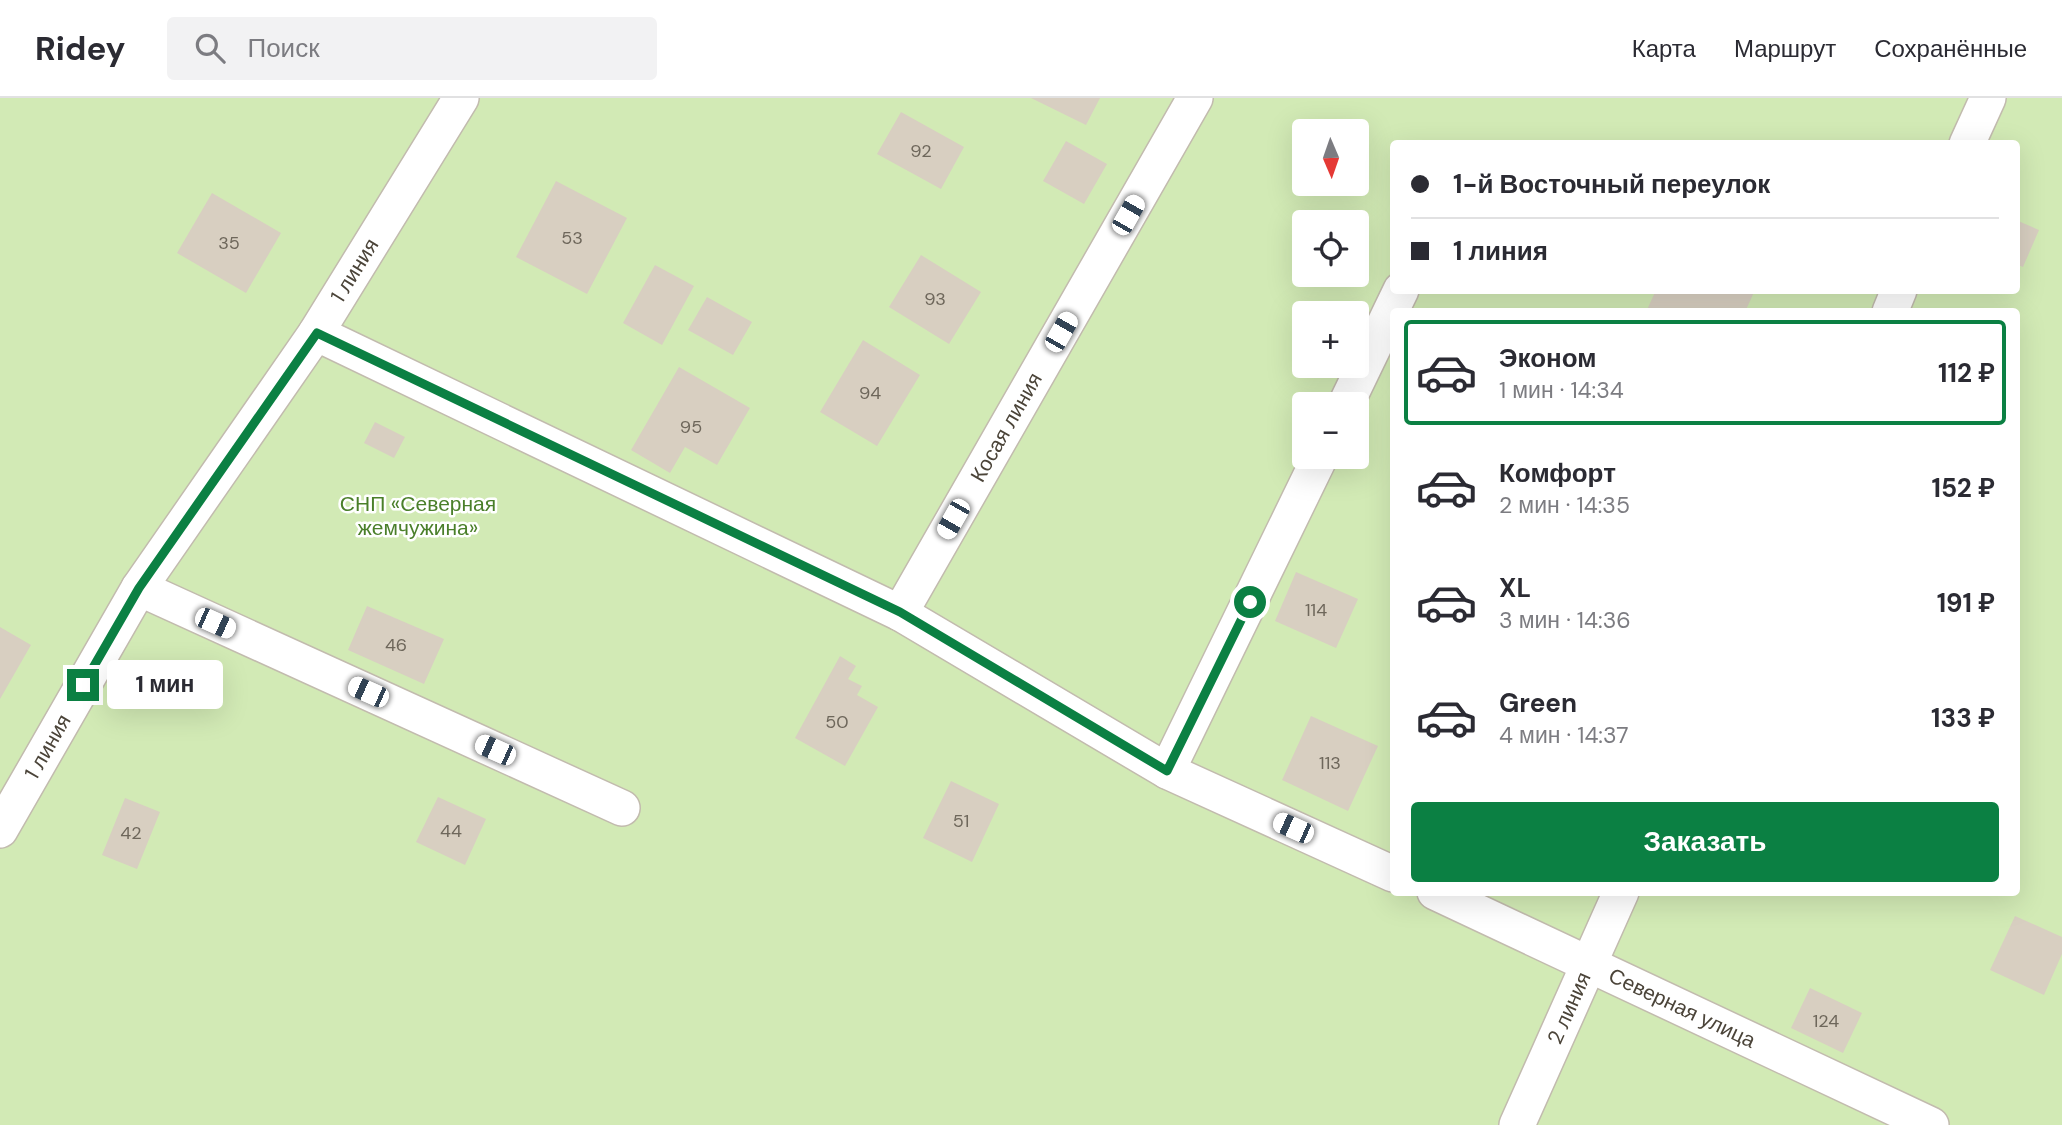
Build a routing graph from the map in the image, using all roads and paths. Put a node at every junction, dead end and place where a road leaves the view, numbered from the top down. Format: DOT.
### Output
graph roads {
  1 [pos="461,98"];
  2 [pos="1195,98"];
  3 [pos="1988,98"];
  4 [pos="1969,140"];
  5 [pos="1390,313"];
  6 [pos="317,333"];
  7 [pos="1352,392"];
  8 [pos="1314,469"];
  9 [pos="139,588"];
  10 [pos="900,612"];
  11 [pos="1167,771"];
  12 [pos="622,808"];
  13 [pos="0,830"];
  14 [pos="1390,873"];
  15 [pos="1444,896"];
  16 [pos="1619,896"];
  17 [pos="1589,962"];
  18 [pos="1517,1125"];
  19 [pos="1931,1125"];
  1 -- 6 [label="street, 1 линия"];
  2 -- 10 [label="street, Косая линия"];
  3 -- 4 [label="street"];
  5 -- 7 [label="street"];
  6 -- 9 [label="street, 1 линия"];
  6 -- 10 [label="street"];
  8 -- 11 [label="street"];
  9 -- 12 [label="street"];
  9 -- 13 [label="street, 1 линия"];
  10 -- 11 [label="street"];
  11 -- 14 [label="street"];
  15 -- 17 [label="street, Северная улица"];
  16 -- 17 [label="street, 2 линия"];
  17 -- 18 [label="street, 2 линия"];
  17 -- 19 [label="street, Северная улица"];
}
